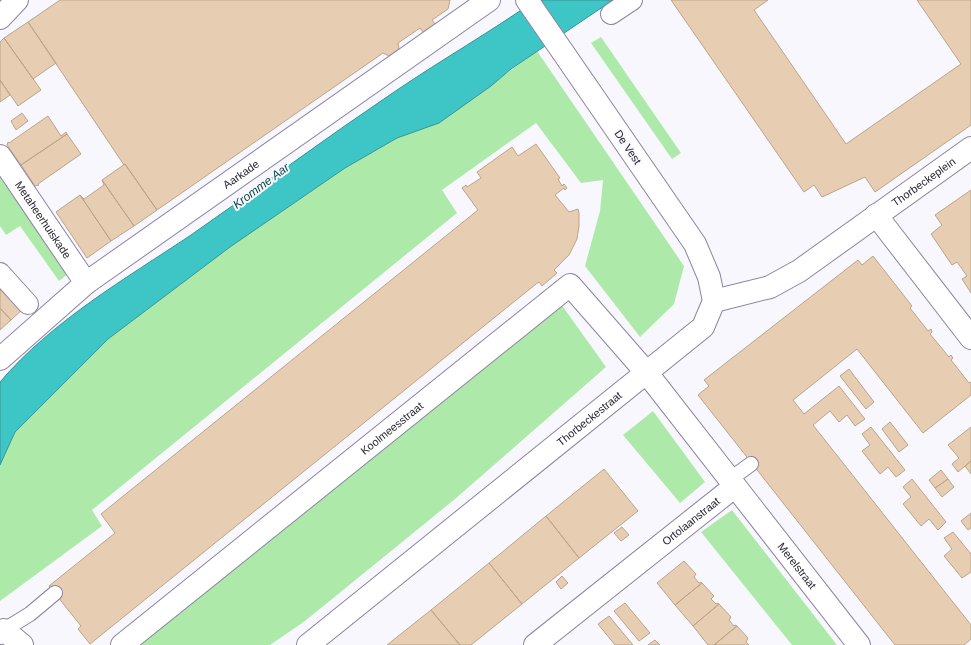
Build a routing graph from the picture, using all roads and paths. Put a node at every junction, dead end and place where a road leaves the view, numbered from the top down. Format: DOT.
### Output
graph roads {
  1 [pos="17,0"];
  2 [pos="489,0"];
  3 [pos="527,0"];
  4 [pos="632,0"];
  5 [pos="611,14"];
  6 [pos="0,18"];
  7 [pos="971,148"];
  8 [pos="0,156"];
  9 [pos="876,216"];
  10 [pos="0,273"];
  11 [pos="86,283"];
  12 [pos="714,301"];
  13 [pos="28,304"];
  14 [pos="971,338"];
  15 [pos="0,359"];
  16 [pos="646,372"];
  17 [pos="751,464"];
  18 [pos="731,484"];
  19 [pos="55,593"];
  20 [pos="2,631"];
  21 [pos="22,645"];
  22 [pos="122,645"];
  23 [pos="308,645"];
  24 [pos="535,645"];
  25 [pos="859,645"];
  1 -- 6 [label="street"];
  2 -- 11 [label="street, Aarkade"];
  3 -- 12 [label="street, De Vest"];
  4 -- 5 [label="street"];
  7 -- 9 [label="street, Thorbeckeplein"];
  8 -- 11 [label="street, Metaheerhuiskade"];
  9 -- 12 [label="street"];
  9 -- 14 [label="street"];
  10 -- 13 [label="street"];
  11 -- 15 [label="street, Aarkade"];
  12 -- 16 [label="street, Thorbeckestraat"];
  16 -- 18 [label="street"];
  16 -- 22 [label="street, Koolmeesstraat"];
  16 -- 23 [label="street, Thorbeckestraat"];
  17 -- 18 [label="lane"];
  18 -- 24 [label="street, Ortolaanstraat"];
  18 -- 25 [label="street, Merelstraat"];
  19 -- 20 [label="lane"];
  20 -- 21 [label="street"];
}
